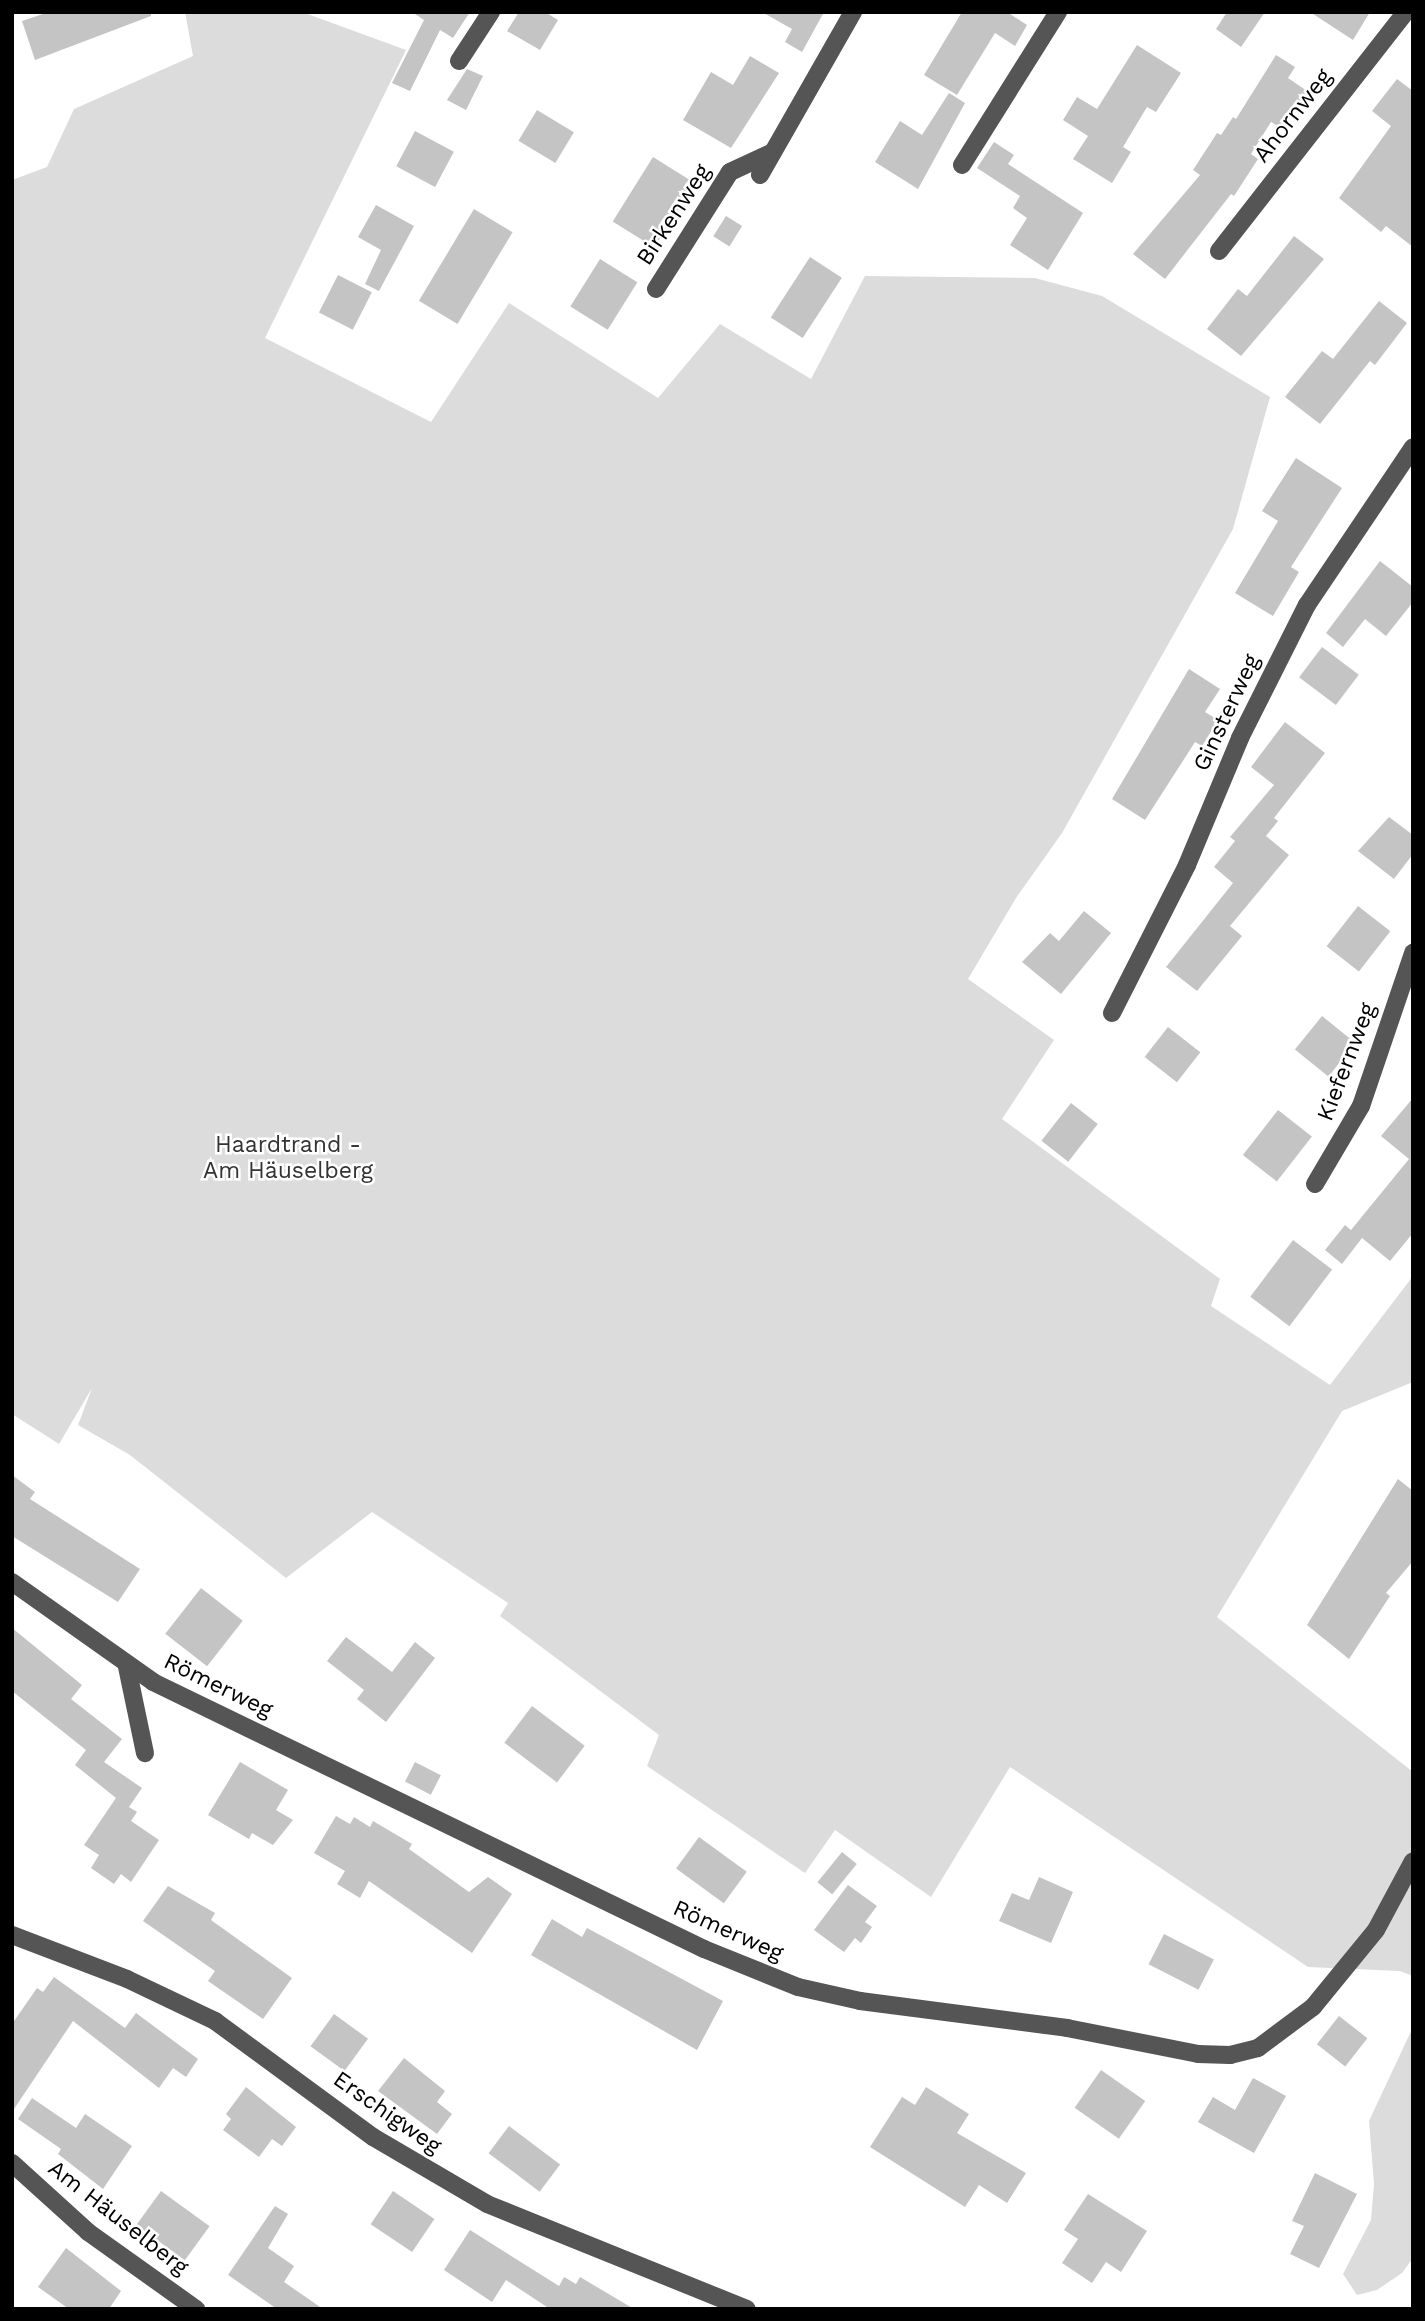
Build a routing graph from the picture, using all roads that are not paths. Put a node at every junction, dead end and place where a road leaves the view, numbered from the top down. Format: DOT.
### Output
graph roads {
  1 [pos="491,12"];
  2 [pos="853,12"];
  3 [pos="1058,12"];
  4 [pos="1406,12"];
  5 [pos="459,61"];
  6 [pos="773,152"];
  7 [pos="962,165"];
  8 [pos="760,175"];
  9 [pos="1219,251"];
  10 [pos="656,289"];
  11 [pos="1413,447"];
  12 [pos="1413,953"];
  13 [pos="1112,1013"];
  14 [pos="1315,1184"];
  15 [pos="12,1582"];
  16 [pos="127,1667"];
  17 [pos="145,1754"];
  18 [pos="1413,1861"];
  19 [pos="12,1935"];
  20 [pos="12,2163"];
  21 [pos="196,2309"];
  22 [pos="747,2309"];
  1 -- 5 [label="street"];
  2 -- 6 [label="street"];
  3 -- 7 [label="street"];
  4 -- 9 [label="street, Ahornweg"];
  6 -- 8 [label="street"];
  6 -- 10 [label="street, Birkenweg"];
  11 -- 13 [label="street, Ginsterweg"];
  12 -- 14 [label="street, Kiefernweg"];
  15 -- 16 [label="street, Römerweg"];
  16 -- 17 [label="street"];
  16 -- 18 [label="street, Römerweg"];
  19 -- 22 [label="street, Erschigweg"];
  20 -- 21 [label="street, Am Häuselberg"];
}
